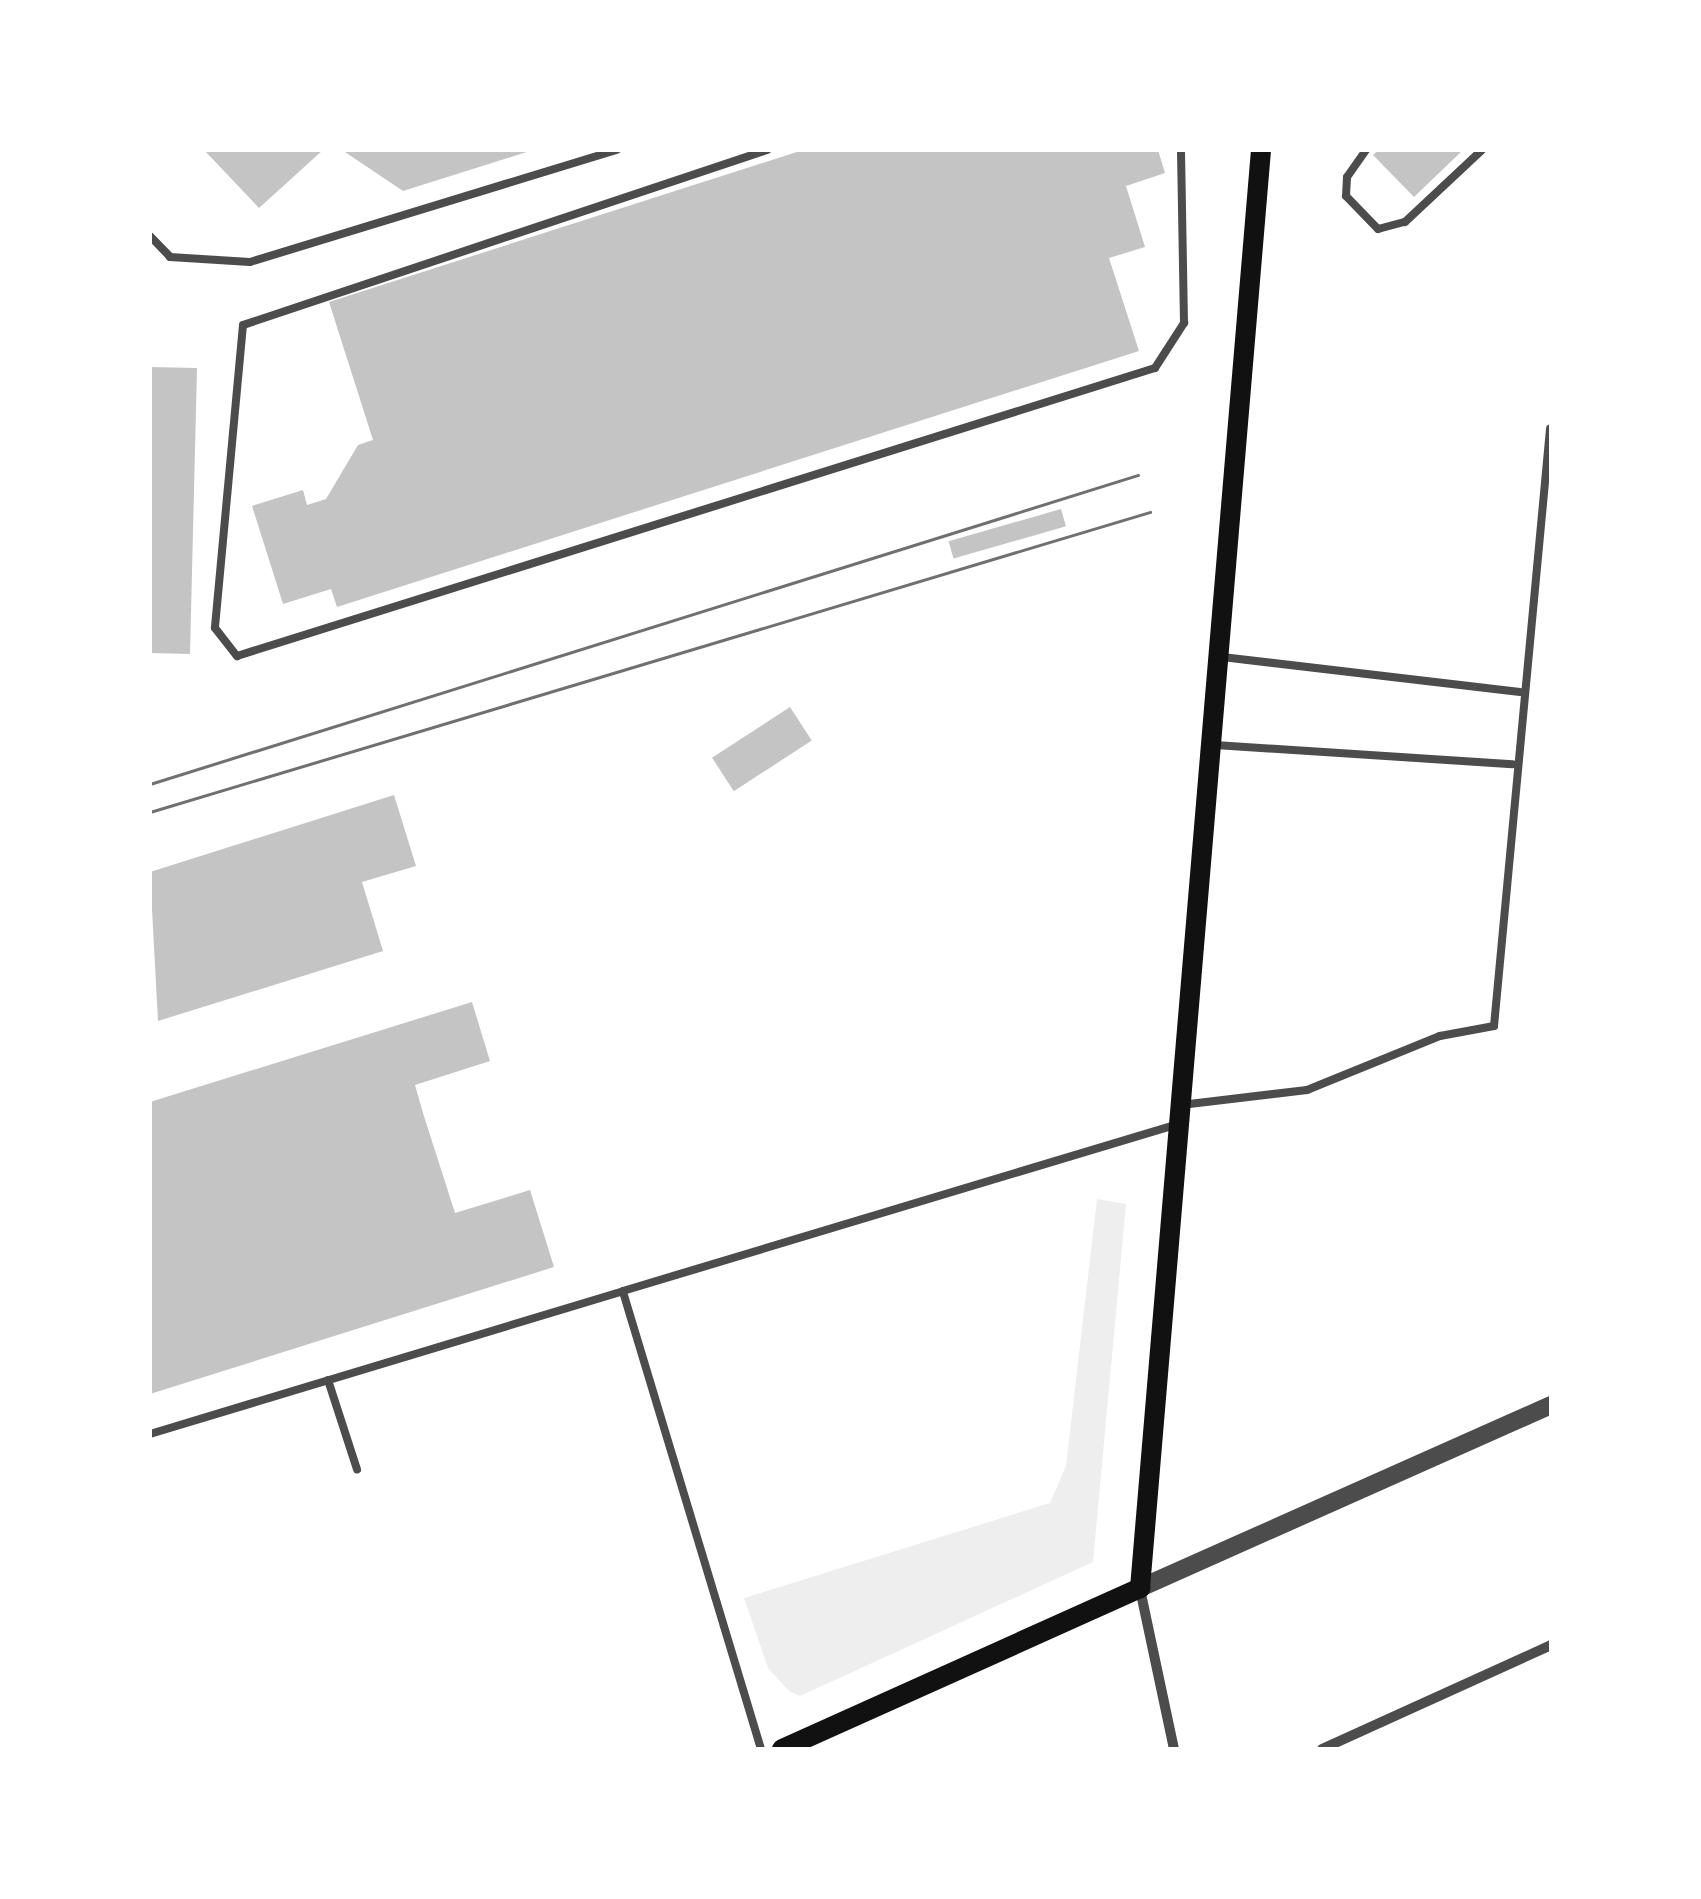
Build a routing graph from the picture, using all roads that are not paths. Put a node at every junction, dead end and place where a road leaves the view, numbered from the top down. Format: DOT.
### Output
graph roads {
  1 [pos="617,150"];
  2 [pos="767,150"];
  3 [pos="1181,150"];
  4 [pos="1261,150"];
  5 [pos="1366,150"];
  6 [pos="1482,150"];
  7 [pos="150,236"];
  8 [pos="1550,429"];
  9 [pos="1218,656"];
  10 [pos="1520,692"];
  11 [pos="1210,745"];
  12 [pos="1512,764"];
  13 [pos="1176,1115"];
  14 [pos="624,1292"];
  15 [pos="328,1380"];
  16 [pos="1551,1405"];
  17 [pos="150,1434"];
  18 [pos="356,1469"];
  19 [pos="1140,1588"];
  20 [pos="1551,1645"];
  21 [pos="761,1749"];
  22 [pos="782,1749"];
  23 [pos="1174,1749"];
  24 [pos="1322,1749"];
  1 -- 7 [label="lane"];
  2 -- 3 [label="lane"];
  4 -- 9 [label="main road"];
  5 -- 6 [label="lane"];
  8 -- 10 [label="lane"];
  9 -- 10 [label="lane"];
  9 -- 11 [label="main road"];
  10 -- 12 [label="lane"];
  11 -- 12 [label="lane"];
  11 -- 13 [label="main road"];
  12 -- 13 [label="lane"];
  13 -- 14 [label="lane"];
  13 -- 19 [label="main road"];
  14 -- 15 [label="lane"];
  14 -- 21 [label="lane"];
  15 -- 17 [label="lane"];
  15 -- 18 [label="lane"];
  16 -- 19 [label="street"];
  19 -- 22 [label="main road"];
  19 -- 23 [label="street"];
  20 -- 24 [label="street"];
}
